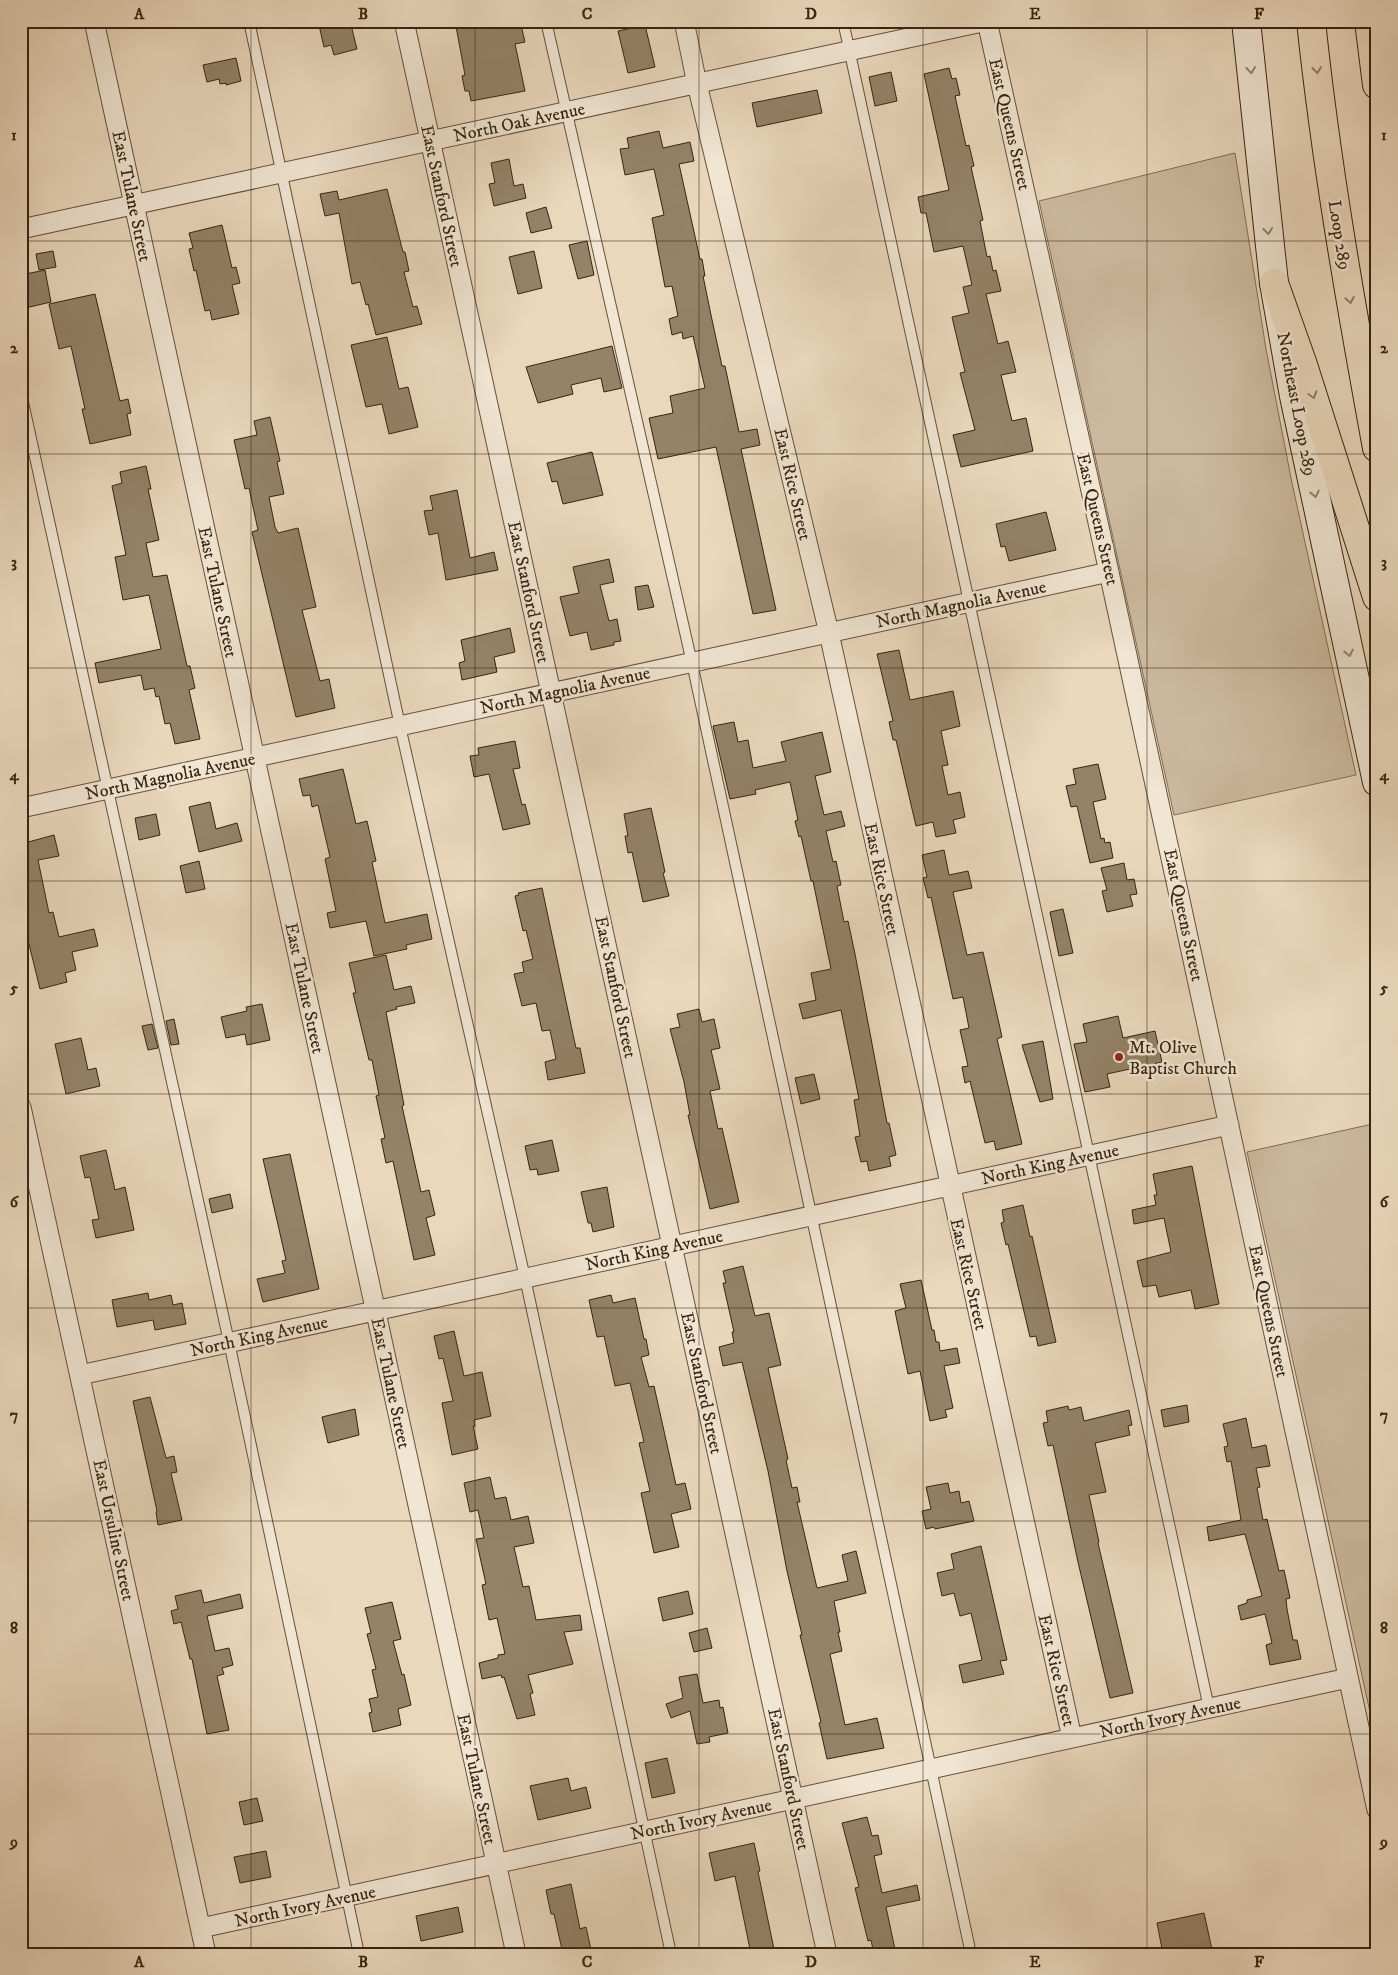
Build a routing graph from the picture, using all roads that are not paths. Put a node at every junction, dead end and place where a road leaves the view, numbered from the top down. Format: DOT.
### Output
graph roads {
  1 [pos="94,21"];
  2 [pos="249,21"];
  3 [pos="404,21"];
  4 [pos="546,21"];
  5 [pos="684,21"];
  6 [pos="843,21"];
  7 [pos="987,21"];
  8 [pos="1246,21"];
  9 [pos="1311,21"];
  10 [pos="1369,21"];
  11 [pos="849,51"];
  12 [pos="697,84"];
  13 [pos="1377,85"];
  14 [pos="566,112"];
  15 [pos="430,141"];
  16 [pos="283,173"];
  17 [pos="134,205"];
  18 [pos="21,229"];
  19 [pos="1274,283"];
  20 [pos="21,393"];
  21 [pos="1377,448"];
  22 [pos="1110,572"];
  23 [pos="1377,597"];
  24 [pos="969,602"];
  25 [pos="828,633"];
  26 [pos="692,662"];
  27 [pos="551,693"];
  28 [pos="400,726"];
  29 [pos="254,758"];
  30 [pos="1377,782"];
  31 [pos="108,790"];
  32 [pos="21,808"];
  33 [pos="21,1107"];
  34 [pos="1229,1126"];
  35 [pos="1090,1156"];
  36 [pos="950,1186"];
  37 [pos="812,1216"];
  38 [pos="672,1246"];
  39 [pos="525,1278"];
  40 [pos="375,1311"];
  41 [pos="230,1342"];
  42 [pos="80,1375"];
  43 [pos="1348,1678"];
  44 [pos="1208,1708"];
  45 [pos="1072,1738"];
  46 [pos="931,1769"];
  47 [pos="793,1799"];
  48 [pos="1377,1810"];
  49 [pos="644,1832"];
  50 [pos="496,1864"];
  51 [pos="346,1897"];
  52 [pos="201,1928"];
  53 [pos="206,1954"];
  54 [pos="359,1954"];
  55 [pos="516,1954"];
  56 [pos="671,1954"];
  57 [pos="827,1954"];
  58 [pos="971,1954"];
  1 -- 17 [label="street, East Tulane Street"];
  2 -- 16 [label="lane"];
  3 -- 15 [label="street, East Stanford Street"];
  4 -- 14 [label="lane"];
  5 -- 12 [label="street, East Rice Street"];
  6 -- 11 [label="lane"];
  7 -- 11 [label="street, North Oak Avenue"];
  7 -- 22 [label="street, East Queens Street"];
  8 -- 19 [label="main road, Northeast Loop 289, one-way"];
  9 -- 21 [label="highway, Loop 289, one-way"];
  10 -- 13 [label="highway"];
  11 -- 12 [label="street, North Oak Avenue"];
  11 -- 24 [label="lane"];
  12 -- 14 [label="street, North Oak Avenue"];
  12 -- 25 [label="street, East Rice Street"];
  14 -- 15 [label="street, North Oak Avenue"];
  14 -- 26 [label="lane"];
  15 -- 16 [label="street, North Oak Avenue"];
  15 -- 27 [label="street, East Stanford Street"];
  16 -- 17 [label="street, North Oak Avenue"];
  16 -- 28 [label="lane"];
  17 -- 18 [label="street, North Oak Avenue"];
  17 -- 29 [label="street, East Tulane Street"];
  19 -- 23 [label="highway, one-way"];
  19 -- 30 [label="main road, Northeast Loop 289, one-way"];
  20 -- 31 [label="lane"];
  22 -- 24 [label="street, North Magnolia Avenue"];
  22 -- 34 [label="street, East Queens Street"];
  24 -- 25 [label="street, North Magnolia Avenue"];
  24 -- 35 [label="lane"];
  25 -- 26 [label="street, North Magnolia Avenue"];
  25 -- 36 [label="street, East Rice Street"];
  26 -- 27 [label="street, North Magnolia Avenue"];
  26 -- 37 [label="lane"];
  27 -- 28 [label="street, North Magnolia Avenue"];
  27 -- 38 [label="street, East Stanford Street"];
  28 -- 29 [label="street, North Magnolia Avenue"];
  28 -- 39 [label="lane"];
  29 -- 31 [label="street, North Magnolia Avenue"];
  29 -- 40 [label="street, East Tulane Street"];
  31 -- 32 [label="street, North Magnolia Avenue"];
  31 -- 41 [label="lane"];
  33 -- 42 [label="street, East Ursuline Street"];
  34 -- 35 [label="street, North King Avenue"];
  34 -- 43 [label="street, East Queens Street"];
  35 -- 36 [label="street, North King Avenue"];
  35 -- 44 [label="lane"];
  36 -- 37 [label="street, North King Avenue"];
  36 -- 45 [label="street, East Rice Street"];
  37 -- 38 [label="street, North King Avenue"];
  37 -- 46 [label="lane"];
  38 -- 39 [label="street, North King Avenue"];
  38 -- 47 [label="street, East Stanford Street"];
  39 -- 40 [label="street, North King Avenue"];
  39 -- 49 [label="lane"];
  40 -- 41 [label="street, North King Avenue"];
  40 -- 50 [label="street, East Tulane Street"];
  41 -- 42 [label="street, North King Avenue"];
  41 -- 51 [label="lane"];
  42 -- 52 [label="street, East Ursuline Street"];
  43 -- 44 [label="street, North Ivory Avenue"];
  43 -- 48 [label="street, East Queens Street"];
  44 -- 45 [label="street, North Ivory Avenue"];
  45 -- 46 [label="street, North Ivory Avenue"];
  46 -- 47 [label="street, North Ivory Avenue"];
  46 -- 58 [label="lane"];
  47 -- 49 [label="street, North Ivory Avenue"];
  47 -- 57 [label="street, East Stanford Street"];
  49 -- 50 [label="street, North Ivory Avenue"];
  49 -- 56 [label="lane"];
  50 -- 51 [label="street, North Ivory Avenue"];
  50 -- 55 [label="street, East Tulane Street"];
  51 -- 52 [label="street, North Ivory Avenue"];
  51 -- 54 [label="lane"];
  52 -- 53 [label="street, East Ursuline Street"];
}
